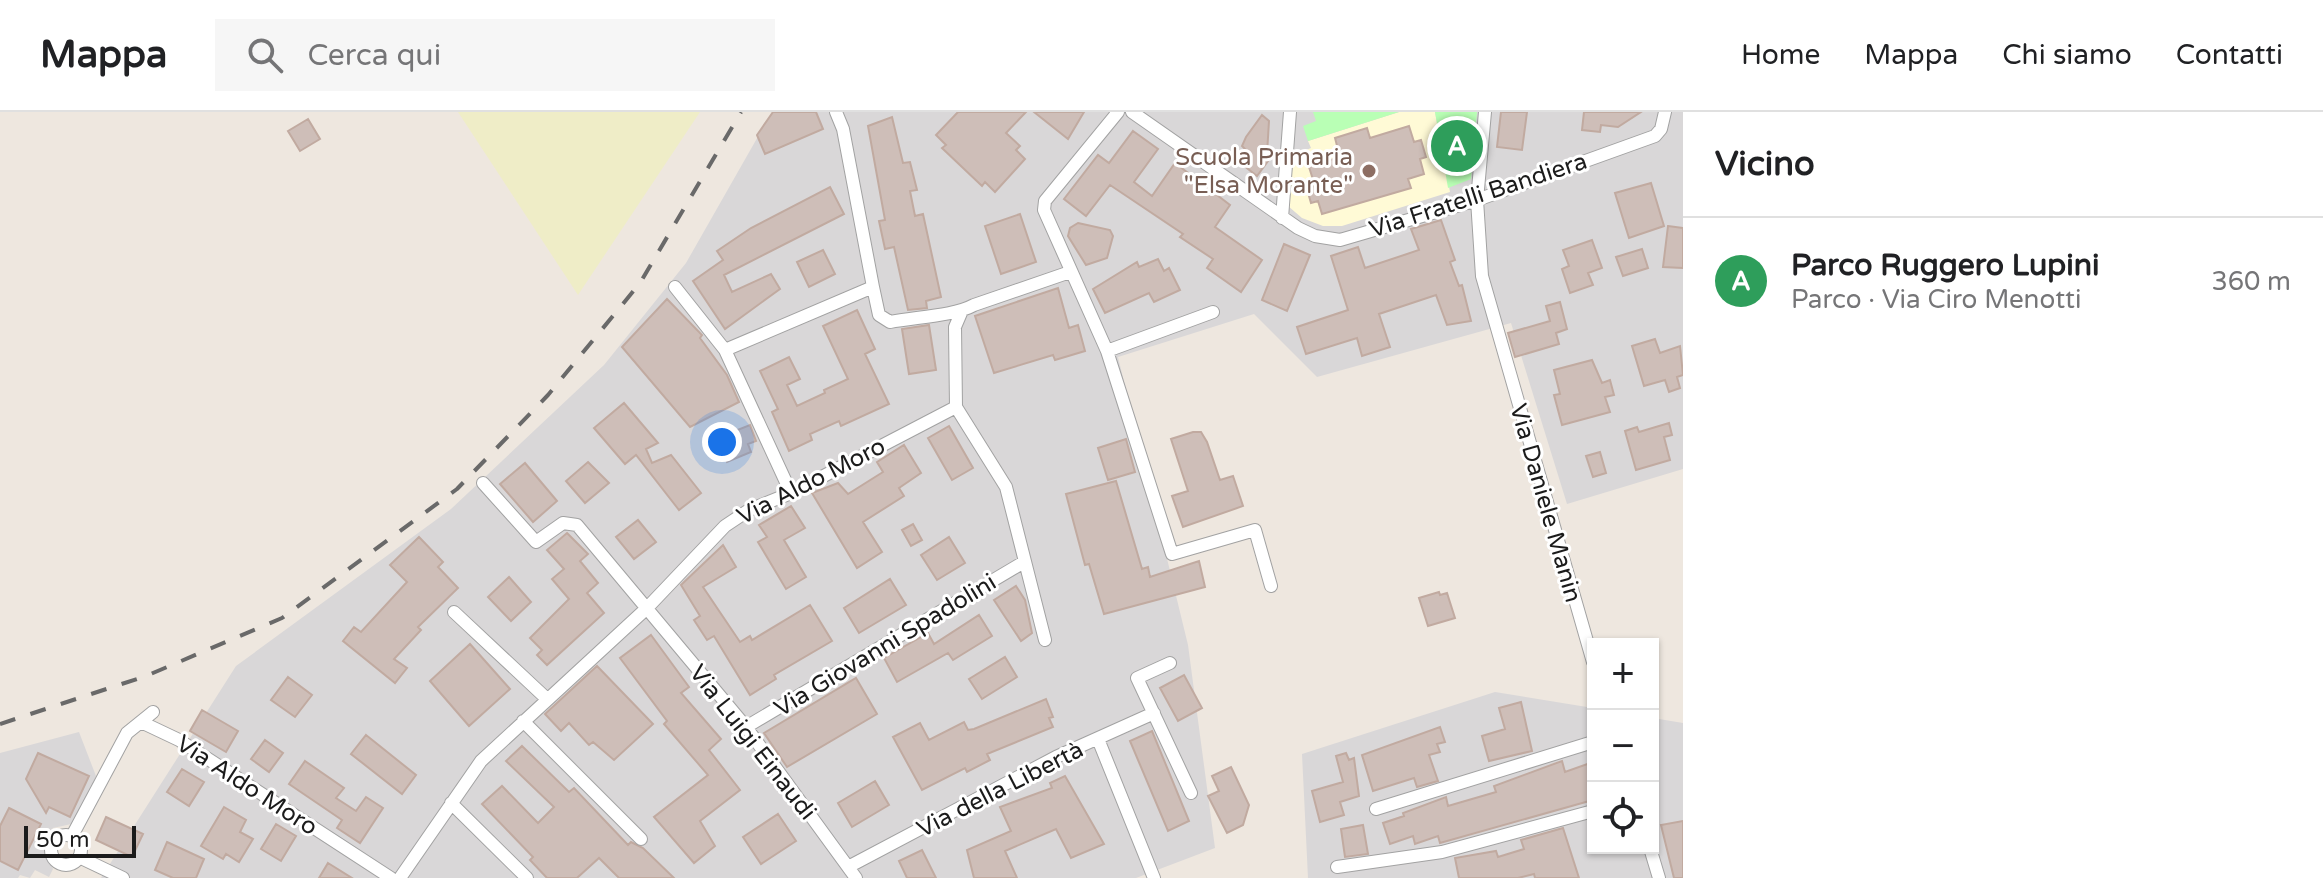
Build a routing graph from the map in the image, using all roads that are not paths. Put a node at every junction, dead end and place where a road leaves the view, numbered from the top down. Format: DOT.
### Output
graph roads {
  1 [pos="836,112"];
  2 [pos="1118,112"];
  3 [pos="1132,112"];
  4 [pos="1290,112"];
  5 [pos="1485,112"];
  6 [pos="1665,115"];
  7 [pos="1477,200"];
  8 [pos="1282,218"];
  9 [pos="1070,272"];
  10 [pos="675,287"];
  11 [pos="873,287"];
  12 [pos="1213,312"];
  13 [pos="961,313"];
  14 [pos="725,350"];
  15 [pos="1107,351"];
  16 [pos="956,407"];
  17 [pos="483,483"];
  18 [pos="791,493"];
  19 [pos="1024,562"];
  20 [pos="1271,586"];
  21 [pos="647,608"];
  22 [pos="454,612"];
  23 [pos="1045,640"];
  24 [pos="1587,641"];
  25 [pos="1170,663"];
  26 [pos="547,699"];
  27 [pos="153,712"];
  28 [pos="1154,713"];
  29 [pos="523,721"];
  30 [pos="141,722"];
  31 [pos="746,727"];
  32 [pos="1098,739"];
  33 [pos="1587,744"];
  34 [pos="1191,793"];
  35 [pos="451,803"];
  36 [pos="1376,809"];
  37 [pos="1587,813"];
  38 [pos="72,836"];
  39 [pos="641,839"];
  40 [pos="1652,854"];
  41 [pos="79,857"];
  42 [pos="61,864"];
  43 [pos="1337,867"];
  44 [pos="852,873"];
  45 [pos="55,878"];
  46 [pos="123,878"];
  47 [pos="391,878"];
  48 [pos="400,878"];
  49 [pos="527,878"];
  50 [pos="1154,878"];
  51 [pos="1659,878"];
  1 -- 11 [label="street"];
  2 -- 9 [label="street"];
  3 -- 8 [label="street, Via Fratelli Bandiera"];
  4 -- 8 [label="street"];
  5 -- 7 [label="street, Via Daniele Manin"];
  6 -- 7 [label="street, Via Fratelli Bandiera"];
  7 -- 8 [label="street, Via Fratelli Bandiera"];
  7 -- 24 [label="street, Via Daniele Manin"];
  9 -- 13 [label="street"];
  9 -- 15 [label="street"];
  10 -- 14 [label="street"];
  11 -- 13 [label="street"];
  11 -- 14 [label="street"];
  12 -- 15 [label="street"];
  13 -- 16 [label="street"];
  14 -- 18 [label="street"];
  15 -- 20 [label="street"];
  16 -- 18 [label="street, Via Aldo Moro"];
  16 -- 19 [label="street, Via Giovanni Spadolini"];
  17 -- 21 [label="street"];
  18 -- 21 [label="street, Via Aldo Moro"];
  19 -- 23 [label="street, Via Giovanni Spadolini"];
  19 -- 31 [label="street, Via Giovanni Spadolini"];
  21 -- 26 [label="street, Via Aldo Moro"];
  21 -- 31 [label="street, Via Luigi Einaudi"];
  22 -- 26 [label="street"];
  25 -- 28 [label="street"];
  26 -- 29 [label="street, Via Aldo Moro"];
  27 -- 30 [label="street"];
  28 -- 32 [label="street, Via della Libertà"];
  28 -- 34 [label="street"];
  29 -- 35 [label="street, Via Aldo Moro"];
  29 -- 39 [label="street"];
  30 -- 38 [label="street"];
  30 -- 47 [label="street, Via Aldo Moro"];
  31 -- 44 [label="street, Via Luigi Einaudi"];
  32 -- 44 [label="street, Via della Libertà"];
  32 -- 50 [label="street"];
  33 -- 36 [label="street"];
  35 -- 48 [label="street, Via Aldo Moro"];
  35 -- 49 [label="street"];
  37 -- 43 [label="street"];
  38 -- 41 [label="street"];
  38 -- 42 [label="street"];
  40 -- 51 [label="street"];
  41 -- 42 [label="street"];
  41 -- 46 [label="street"];
  42 -- 45 [label="street"];
}
